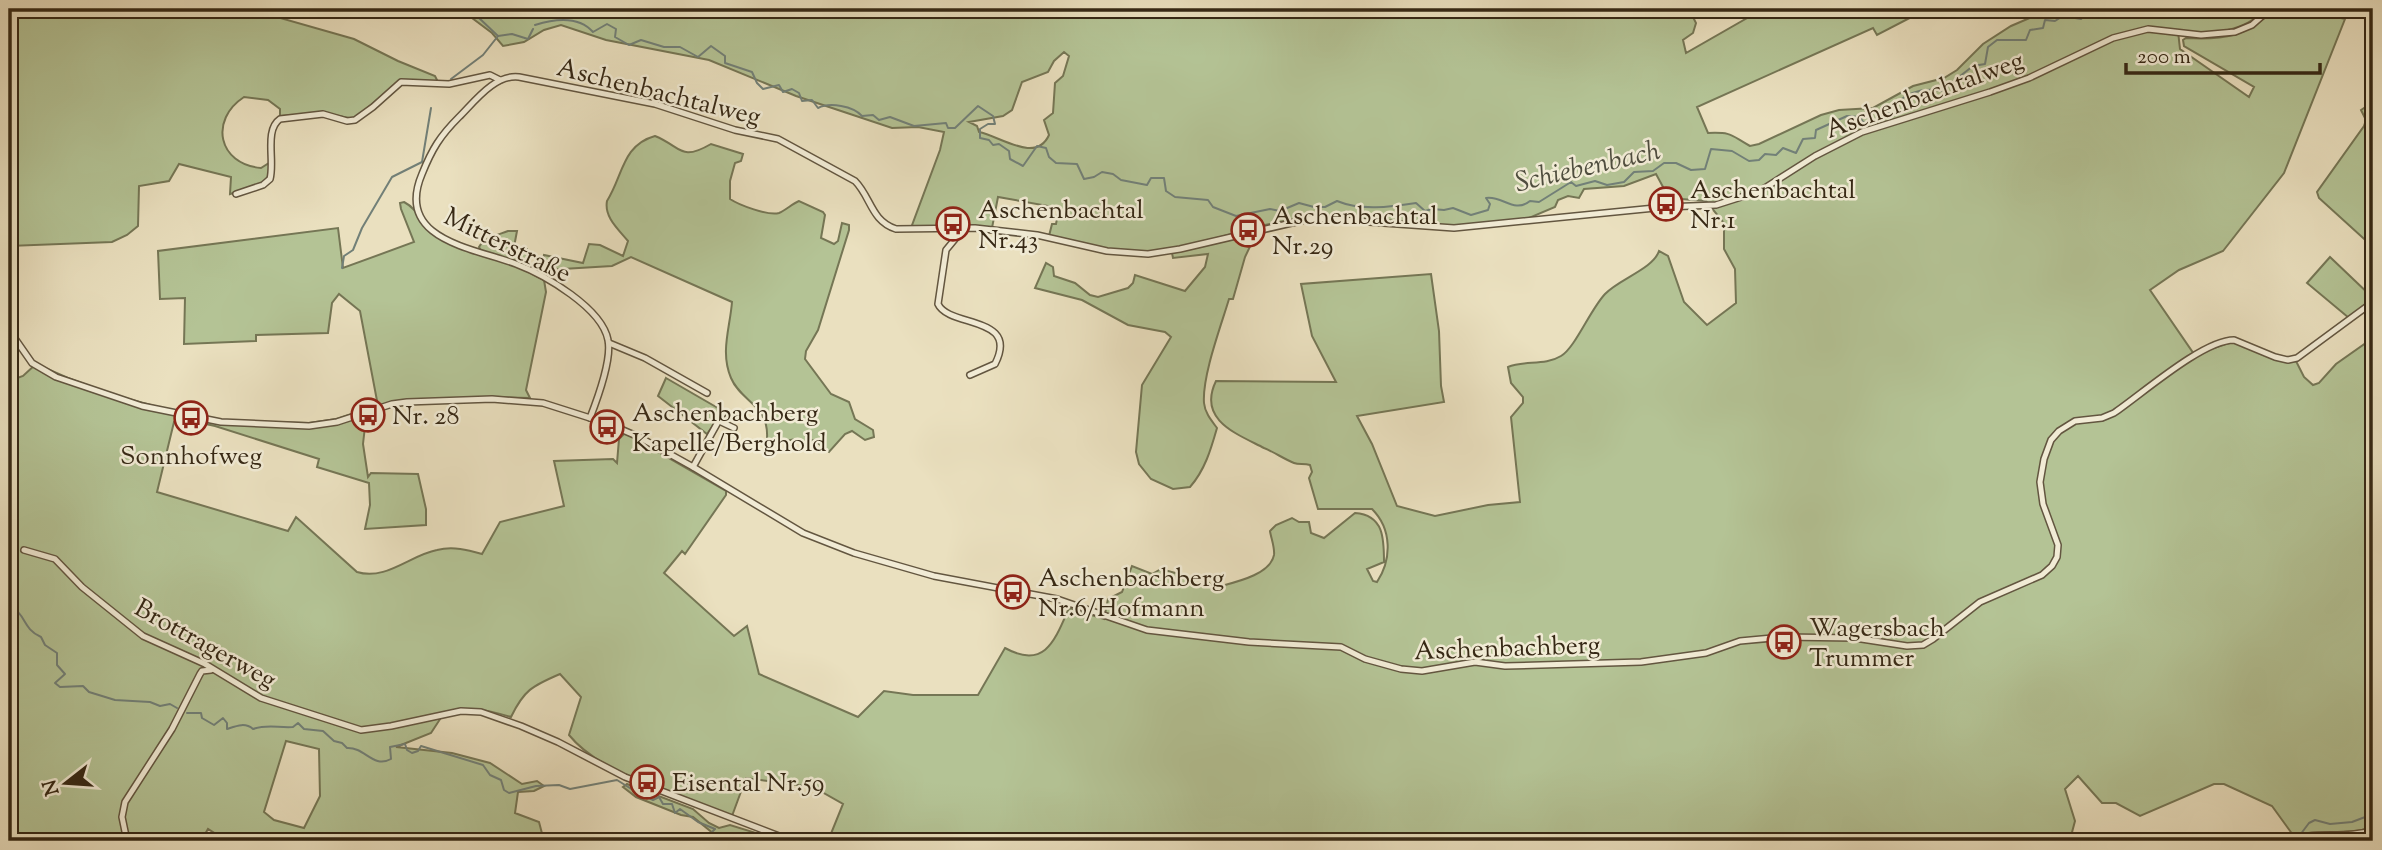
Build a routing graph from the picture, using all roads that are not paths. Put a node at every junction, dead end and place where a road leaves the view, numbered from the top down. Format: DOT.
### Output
graph roads {
  1 [pos="2270,9"];
  2 [pos="503,78"];
  3 [pos="236,194"];
  4 [pos="965,227"];
  5 [pos="2373,302"];
  6 [pos="9,330"];
  7 [pos="609,343"];
  8 [pos="970,374"];
  9 [pos="707,393"];
  10 [pos="723,413"];
  11 [pos="590,418"];
  12 [pos="719,421"];
  13 [pos="734,428"];
  14 [pos="693,467"];
  15 [pos="24,550"];
  16 [pos="214,670"];
  17 [pos="2373,830"];
  18 [pos="127,841"];
  19 [pos="792,841"];
  20 [pos="2286,841"];
  1 -- 4 [label="street, Aschenbachtalweg"];
  2 -- 3 [label="street"];
  2 -- 4 [label="street, Aschenbachtalweg"];
  2 -- 7 [label="street, Mitterstraße"];
  4 -- 8 [label="street"];
  5 -- 14 [label="street, Aschenbachberg"];
  6 -- 11 [label="street, Aschenbachberg"];
  7 -- 9 [label="street"];
  7 -- 11 [label="street"];
  10 -- 12 [label="street"];
  11 -- 14 [label="street, Aschenbachberg"];
  12 -- 13 [label="street"];
  12 -- 14 [label="street"];
  15 -- 16 [label="street, Brottragerweg"];
  16 -- 18 [label="street"];
  16 -- 19 [label="street, Brottragerweg"];
  17 -- 20 [label="street"];
}
